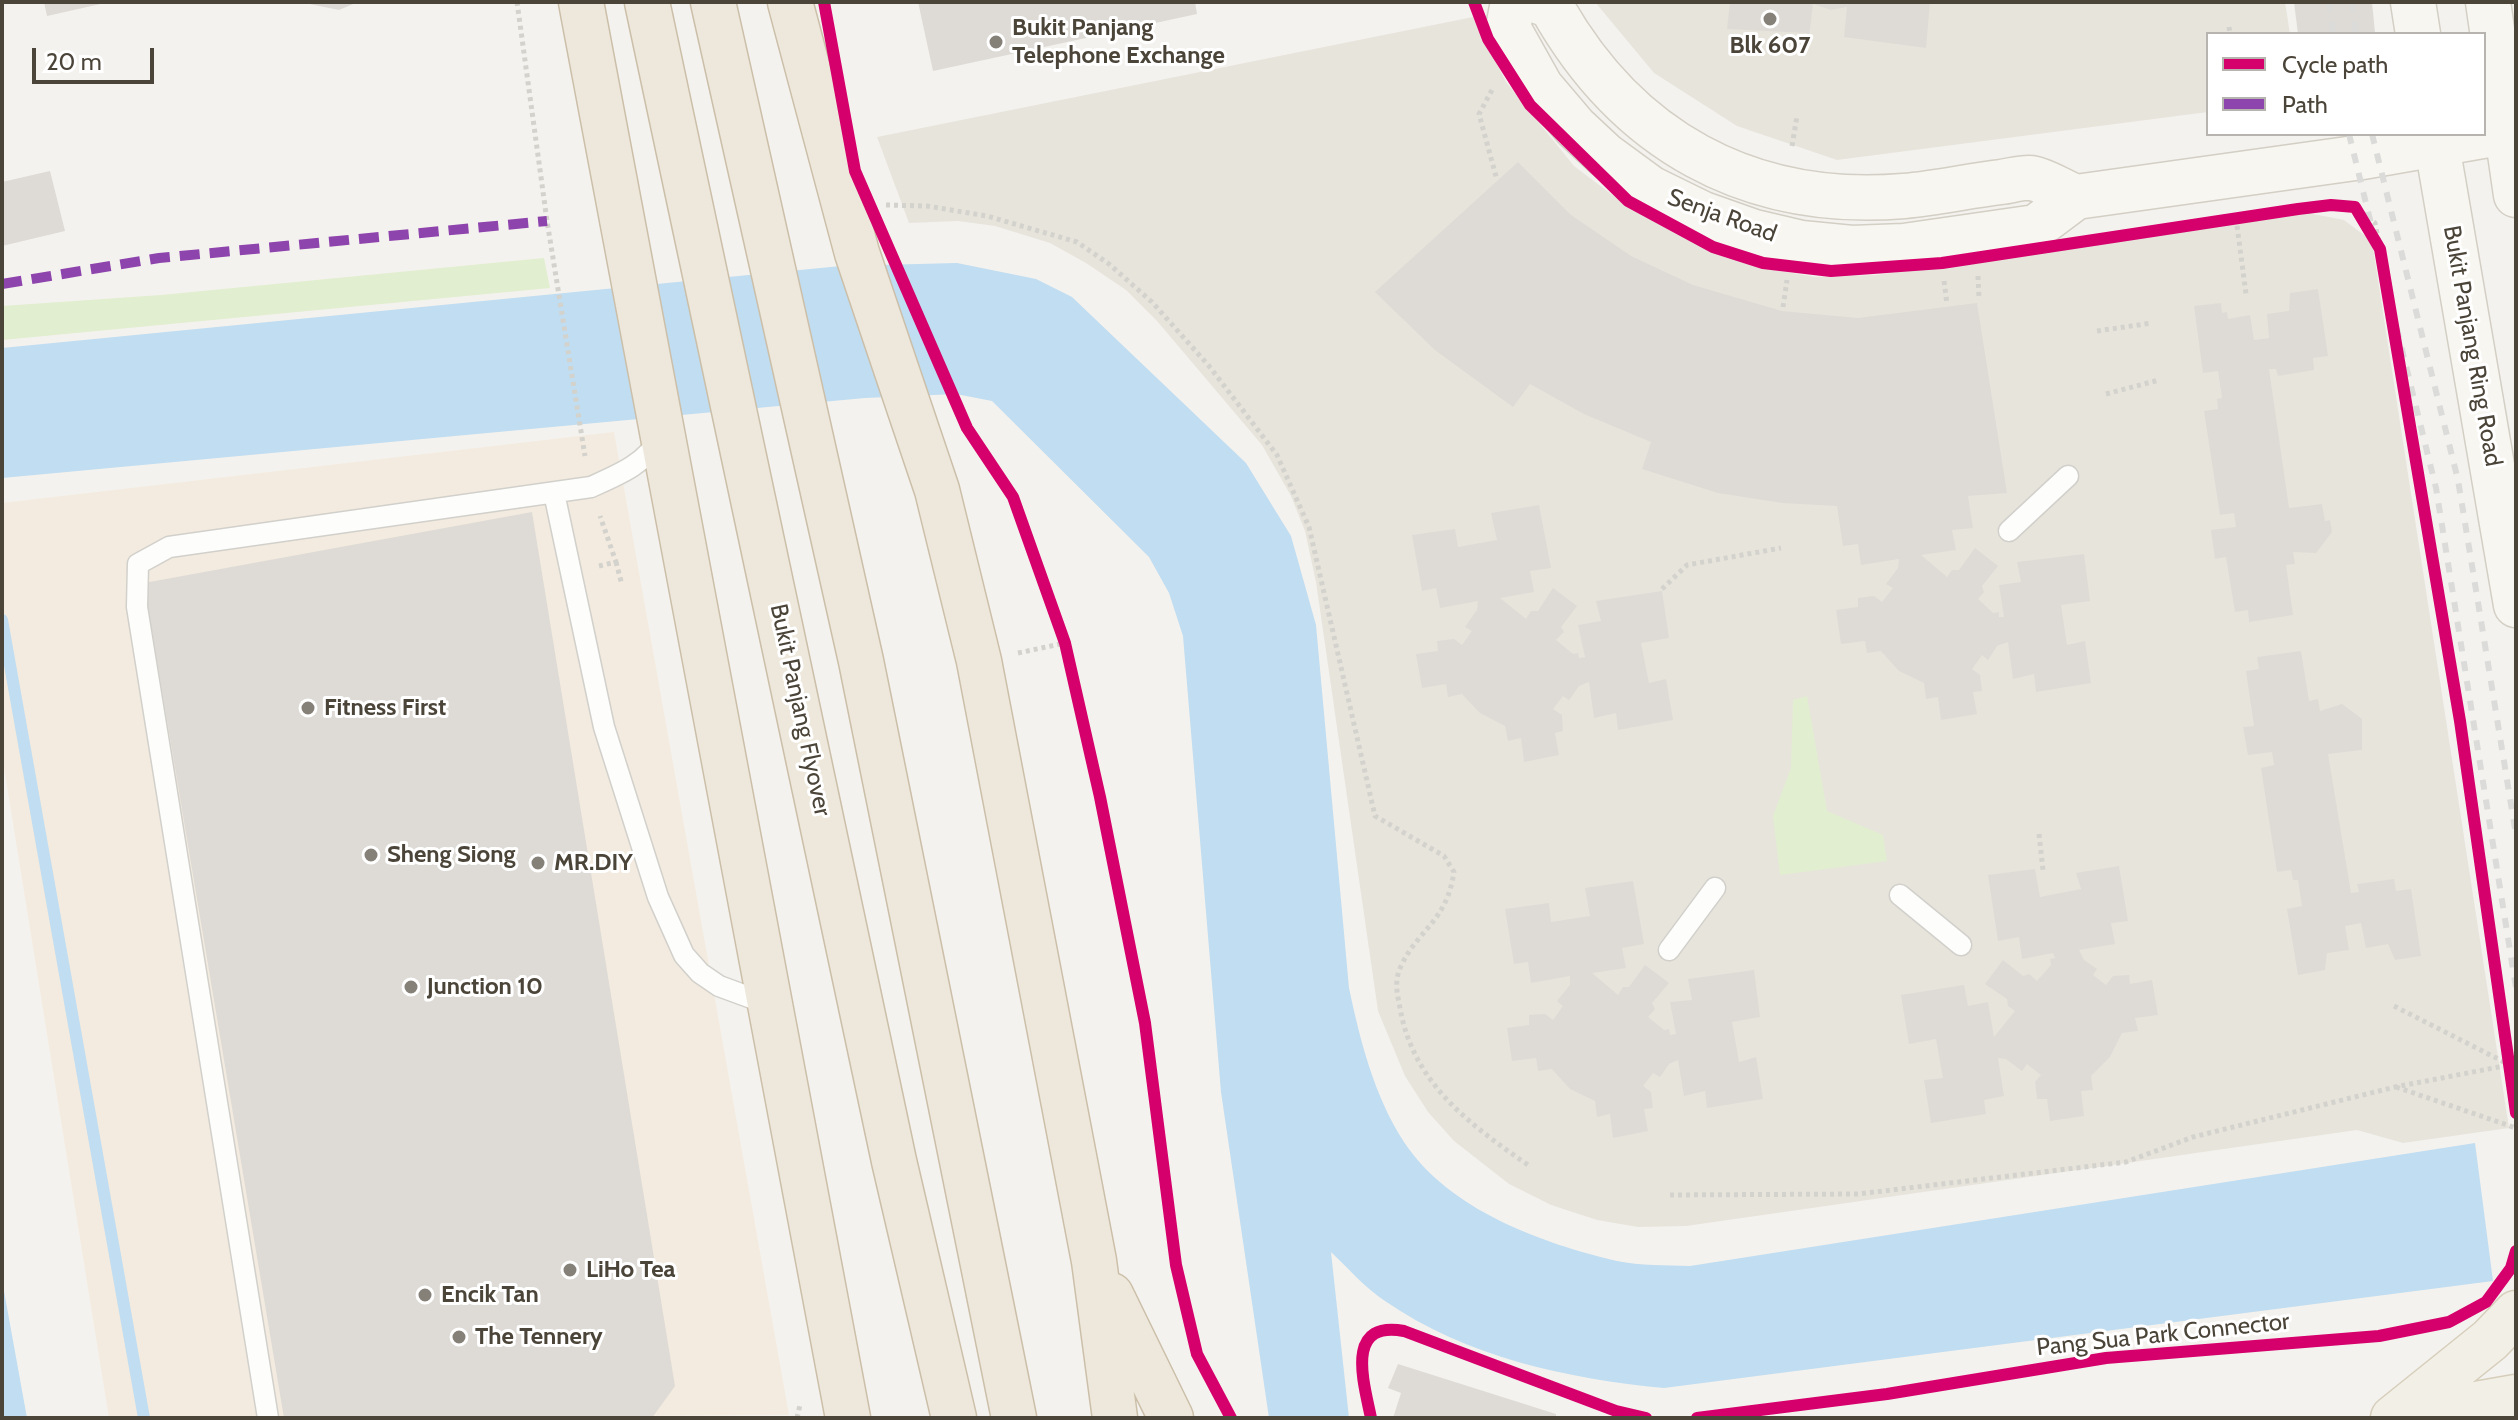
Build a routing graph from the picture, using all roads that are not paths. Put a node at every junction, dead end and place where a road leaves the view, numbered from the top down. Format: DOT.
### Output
graph roads {
  1 [pos="581,2"];
  2 [pos="647,2"];
  3 [pos="713,2"];
  4 [pos="790,2"];
  5 [pos="2413,2"];
  6 [pos="2488,2"];
  7 [pos="1528,10"];
  8 [pos="2418,32"];
  9 [pos="2505,132"];
  10 [pos="2486,134"];
  11 [pos="2466,136"];
  12 [pos="2436,139"];
  13 [pos="2516,195"];
  14 [pos="663,426"];
  15 [pos="2068,476"];
  16 [pos="554,493"];
  17 [pos="2009,531"];
  18 [pos="2516,605"];
  19 [pos="1715,888"];
  20 [pos="1900,895"];
  21 [pos="1961,945"];
  22 [pos="1669,950"];
  23 [pos="768,1004"];
  24 [pos="1094,1261"];
  25 [pos="2516,1313"];
  26 [pos="837,1361"];
  27 [pos="2516,1397"];
  28 [pos="268,1418"];
  29 [pos="830,1418"];
  30 [pos="848,1418"];
  31 [pos="954,1418"];
  32 [pos="1014,1418"];
  33 [pos="1115,1418"];
  34 [pos="1171,1418"];
  35 [pos="2394,1418"];
  1 -- 14 [label="highway"];
  2 -- 31 [label="highway, Bukit Panjang Flyover"];
  3 -- 32 [label="highway"];
  4 -- 24 [label="highway"];
  5 -- 8 [label="street"];
  6 -- 9 [label="street"];
  7 -- 12 [label="street, Senja Road"];
  9 -- 10 [label="street, Senja Road"];
  9 -- 13 [label="street"];
  11 -- 12 [label="street, Senja Road"];
  12 -- 18 [label="street, Bukit Panjang Ring Road"];
  14 -- 16 [label="lane"];
  14 -- 23 [label="highway"];
  15 -- 17 [label="lane"];
  16 -- 23 [label="lane"];
  16 -- 28 [label="lane"];
  19 -- 22 [label="lane"];
  20 -- 21 [label="lane"];
  23 -- 26 [label="highway"];
  24 -- 33 [label="highway"];
  24 -- 34 [label="highway"];
  25 -- 35 [label="main road"];
  26 -- 29 [label="highway"];
  26 -- 30 [label="highway"];
  27 -- 35 [label="main road"];
}
